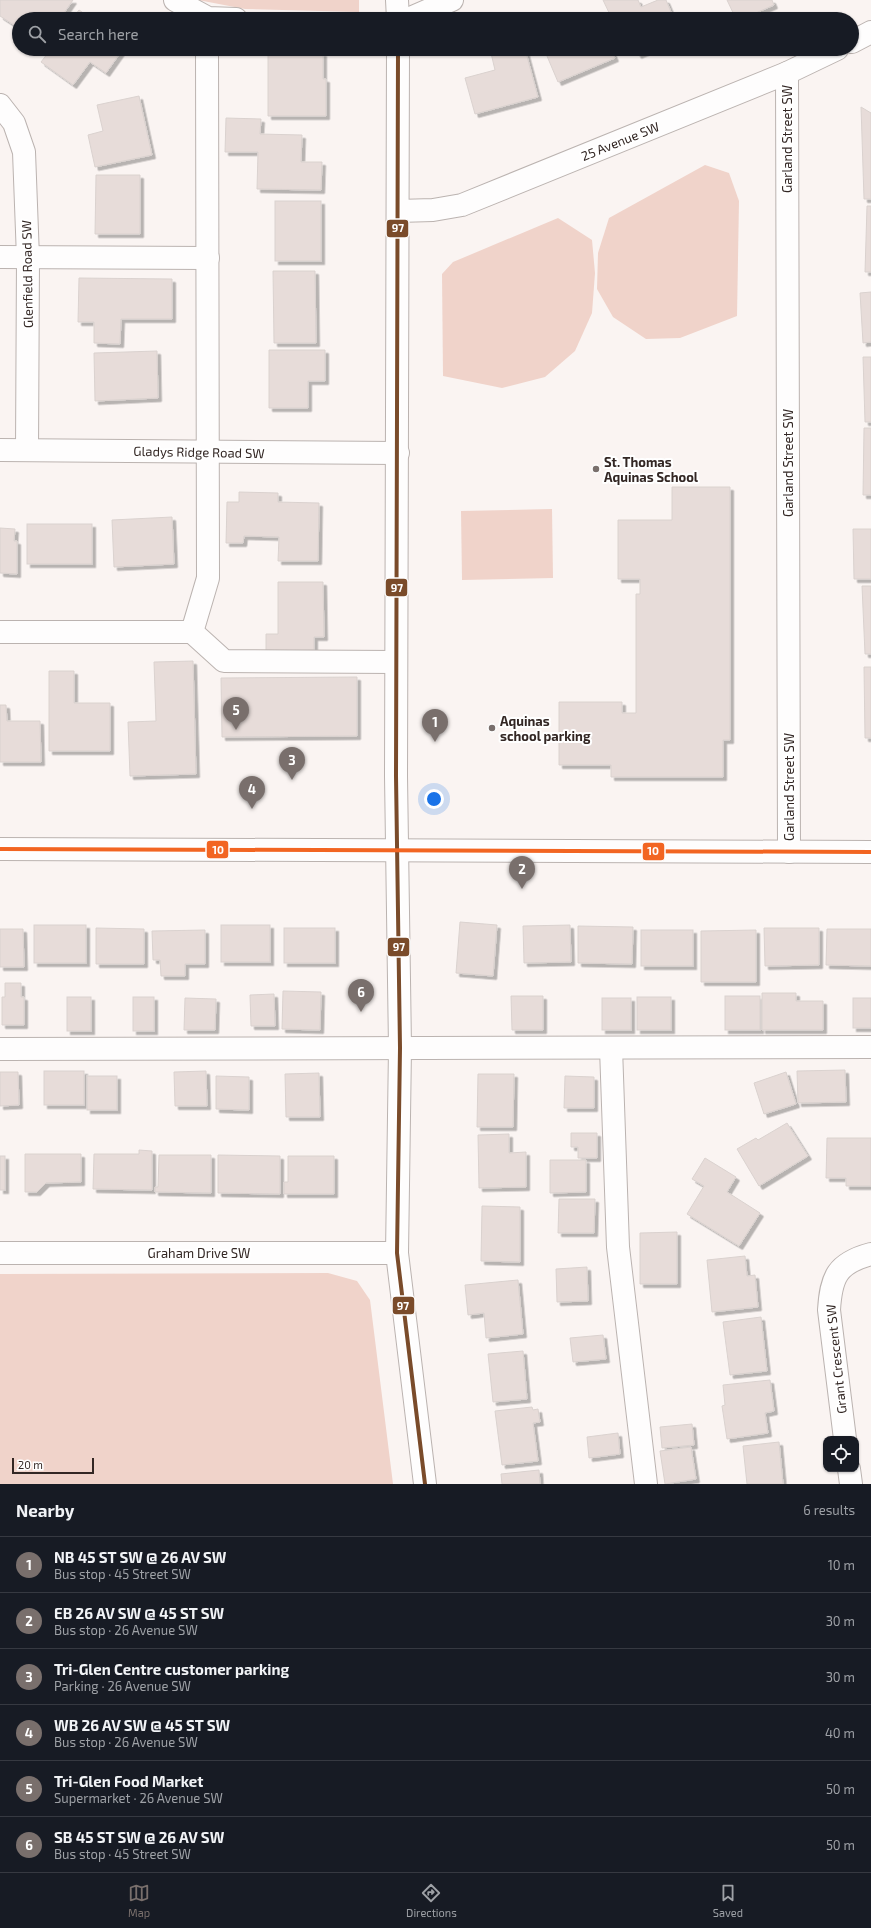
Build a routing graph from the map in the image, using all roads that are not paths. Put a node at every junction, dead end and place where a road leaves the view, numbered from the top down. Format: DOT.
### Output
graph roads {
  1 [pos="175,0"];
  2 [pos="397,0"];
  3 [pos="452,0"];
  4 [pos="196,12"];
  5 [pos="398,12"];
  6 [pos="424,12"];
  7 [pos="871,32"];
  8 [pos="859,38"];
  9 [pos="207,56"];
  10 [pos="398,56"];
  11 [pos="823,56"];
  12 [pos="787,74"];
  13 [pos="0,106"];
  14 [pos="398,211"];
  15 [pos="0,258"];
  16 [pos="28,258"];
  17 [pos="208,258"];
  18 [pos="0,450"];
  19 [pos="28,450"];
  20 [pos="209,452"];
  21 [pos="398,453"];
  22 [pos="0,632"];
  23 [pos="192,632"];
  24 [pos="396,662"];
  25 [pos="0,849"];
  26 [pos="396,852"];
  27 [pos="789,852"];
  28 [pos="871,852"];
  29 [pos="871,1047"];
  30 [pos="400,1048"];
  31 [pos="611,1048"];
  32 [pos="0,1049"];
  33 [pos="0,1253"];
  34 [pos="397,1253"];
  35 [pos="871,1254"];
  36 [pos="845,1436"];
  37 [pos="849,1472"];
  38 [pos="425,1484"];
  39 [pos="646,1484"];
  40 [pos="851,1484"];
  1 -- 4 [label="street"];
  2 -- 5 [label="street"];
  3 -- 6 [label="street"];
  7 -- 8 [label="street"];
  9 -- 17 [label="street"];
  10 -- 14 [label="street"];
  11 -- 12 [label="street, 25 Avenue SW"];
  12 -- 14 [label="street, 25 Avenue SW"];
  12 -- 27 [label="street, Garland Street SW"];
  13 -- 16 [label="street, Glenfield Road SW"];
  14 -- 21 [label="street"];
  15 -- 16 [label="street"];
  16 -- 17 [label="street"];
  16 -- 19 [label="street, Glenfield Road SW"];
  17 -- 20 [label="street"];
  18 -- 19 [label="street, Gladys Ridge Road SW"];
  19 -- 20 [label="street, Gladys Ridge Road SW"];
  20 -- 21 [label="street, Gladys Ridge Road SW"];
  20 -- 23 [label="street"];
  21 -- 24 [label="street"];
  22 -- 23 [label="street"];
  23 -- 24 [label="street"];
  24 -- 26 [label="street"];
  25 -- 26 [label="street"];
  26 -- 27 [label="street"];
  26 -- 30 [label="street"];
  27 -- 28 [label="street"];
  29 -- 31 [label="street"];
  30 -- 31 [label="street"];
  30 -- 32 [label="street"];
  30 -- 34 [label="street"];
  31 -- 39 [label="street"];
  33 -- 34 [label="street, Graham Drive SW"];
  34 -- 38 [label="street"];
  35 -- 36 [label="street, Grant Crescent SW"];
  37 -- 40 [label="street"];
}
